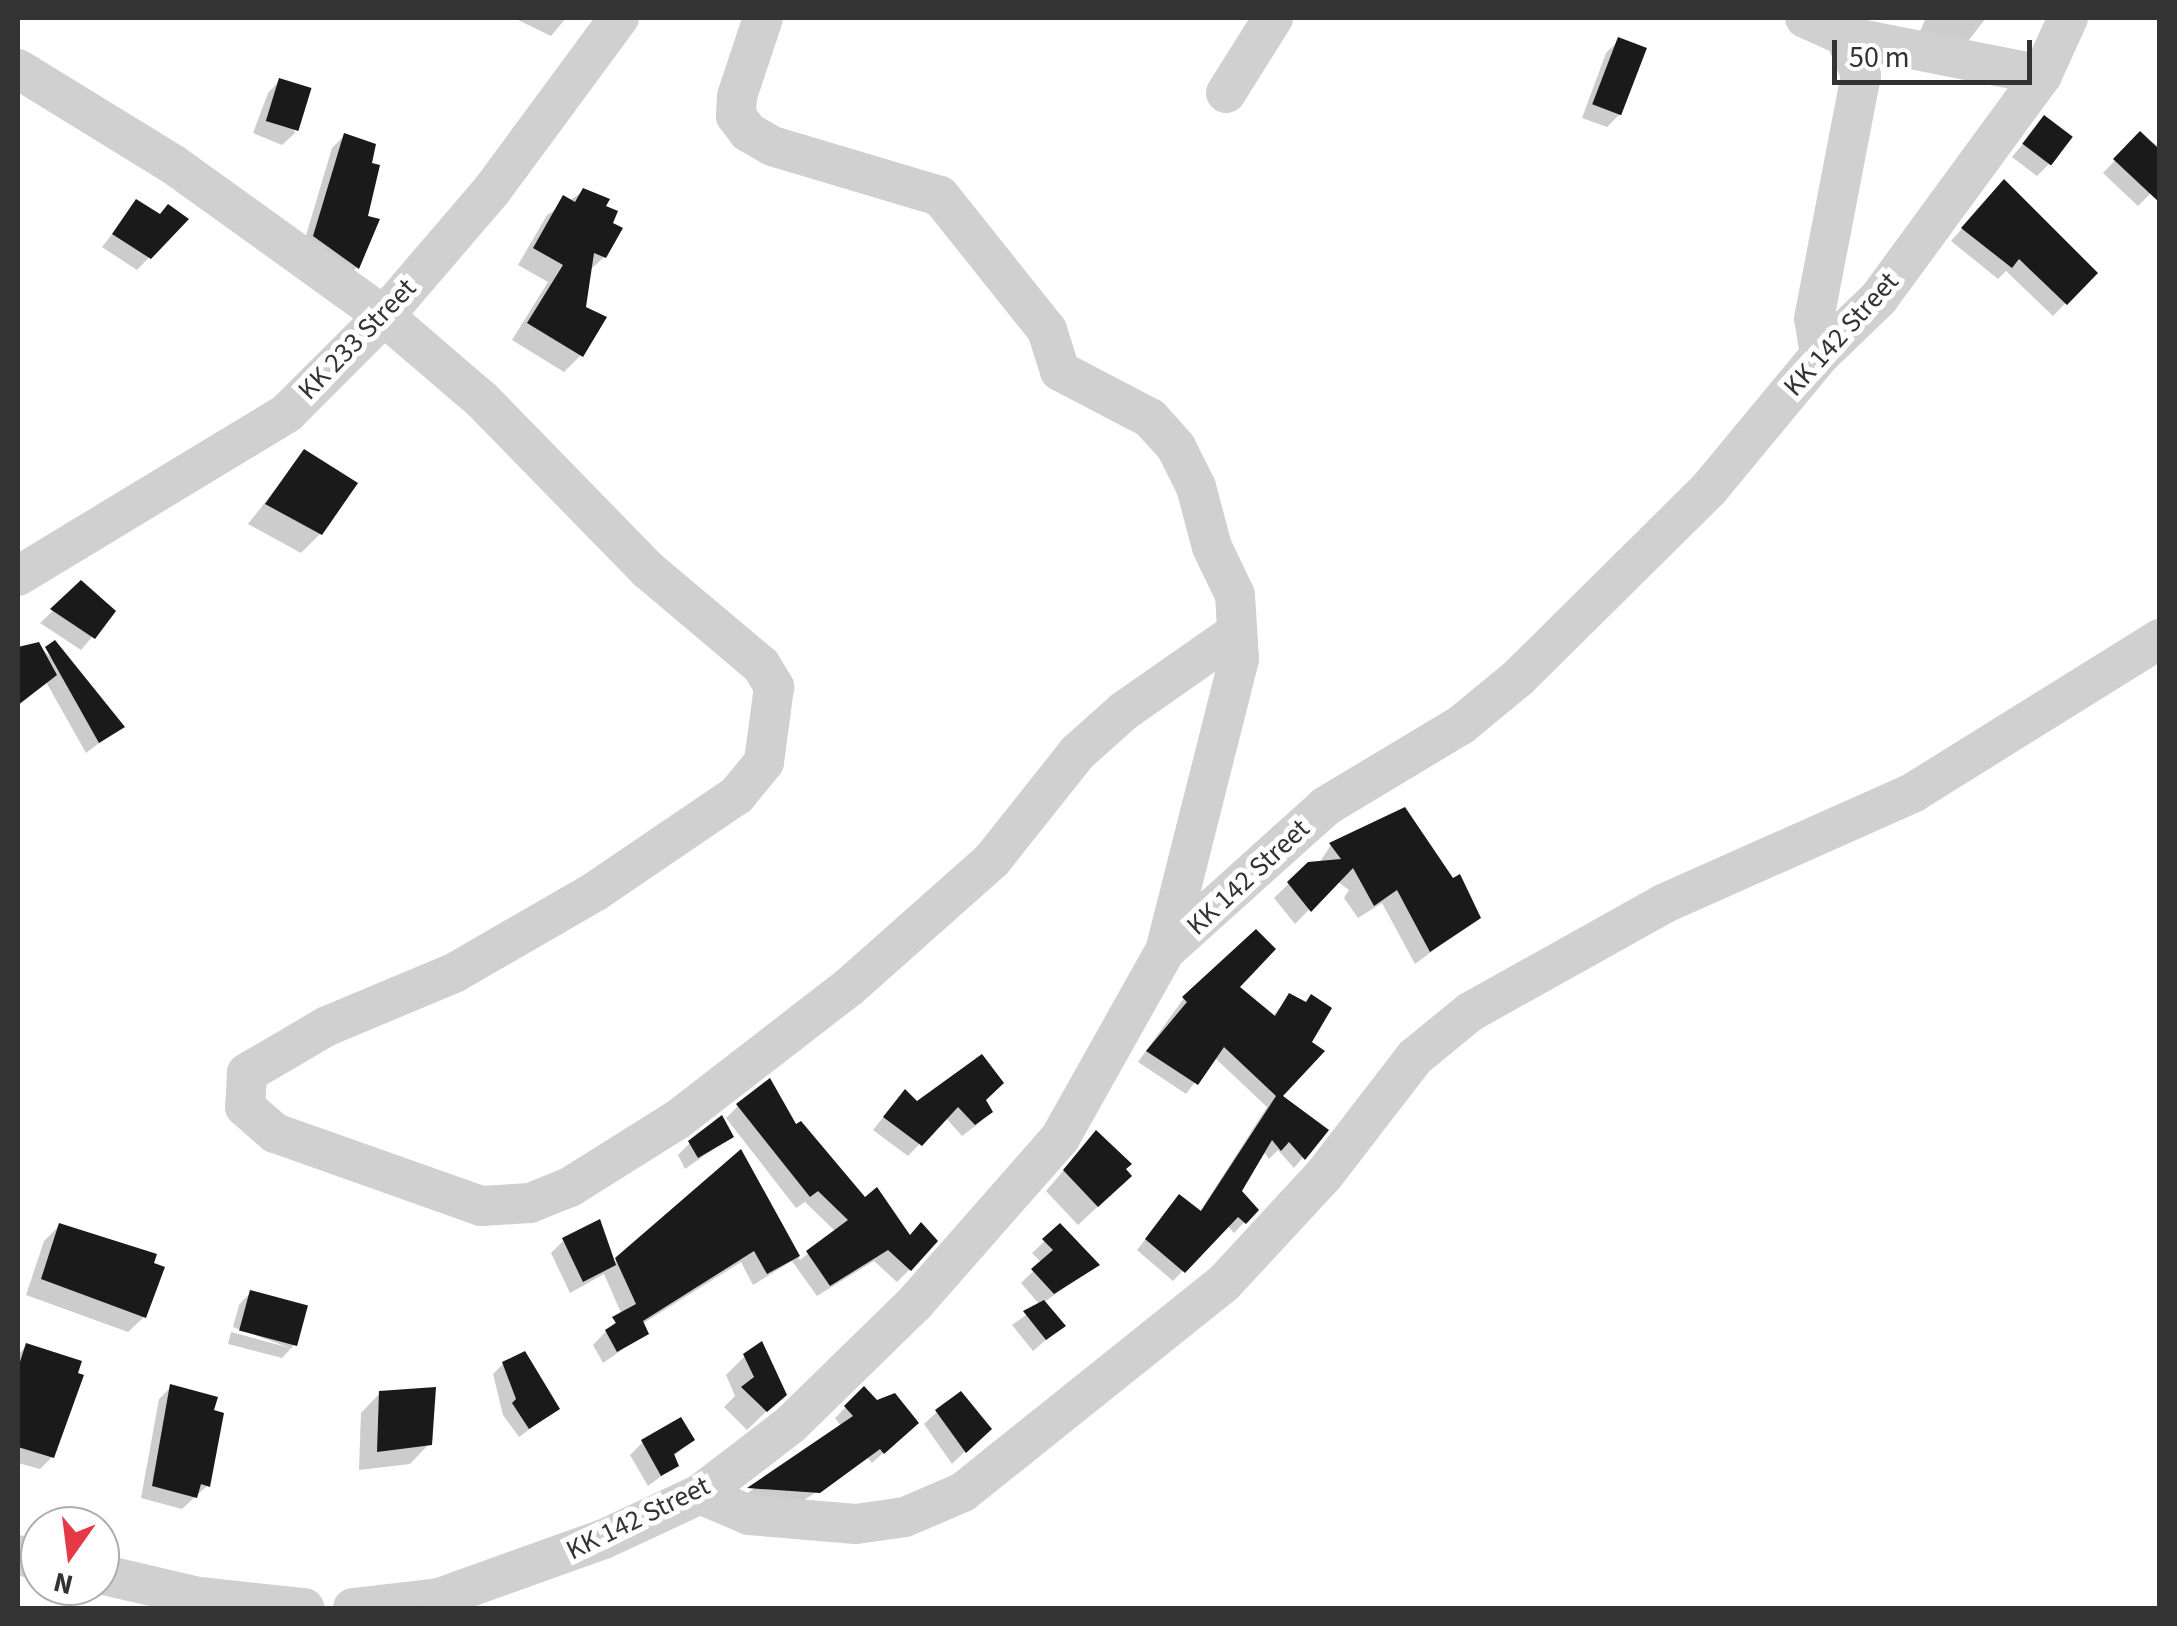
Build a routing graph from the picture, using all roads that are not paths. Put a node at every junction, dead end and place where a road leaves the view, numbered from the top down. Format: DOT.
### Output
graph roads {
  1 [pos="619,18"];
  2 [pos="764,18"];
  3 [pos="1273,18"];
  4 [pos="1805,18"];
  5 [pos="2068,18"];
  6 [pos="1845,36"];
  7 [pos="18,69"];
  8 [pos="2042,75"];
  9 [pos="1226,92"];
  10 [pos="384,316"];
  11 [pos="1820,355"];
  12 [pos="18,576"];
  13 [pos="1237,632"];
  14 [pos="2160,640"];
  15 [pos="1165,951"];
  16 [pos="700,1494"];
  17 [pos="120,1579"];
  18 [pos="304,1608"];
  19 [pos="353,1608"];
  1 -- 10 [label="street, KK 233 Street"];
  2 -- 13 [label="street"];
  3 -- 9 [label="street"];
  4 -- 6 [label="street"];
  5 -- 8 [label="street, KK 142 Street"];
  6 -- 8 [label="street"];
  6 -- 11 [label="street"];
  7 -- 10 [label="street"];
  8 -- 11 [label="street, KK 142 Street"];
  10 -- 12 [label="street, KK 233 Street"];
  10 -- 13 [label="street"];
  11 -- 15 [label="street, KK 142 Street"];
  13 -- 15 [label="street"];
  14 -- 16 [label="street"];
  15 -- 16 [label="street, KK 142 Street"];
  16 -- 19 [label="street, KK 142 Street"];
  17 -- 18 [label="street"];
}
